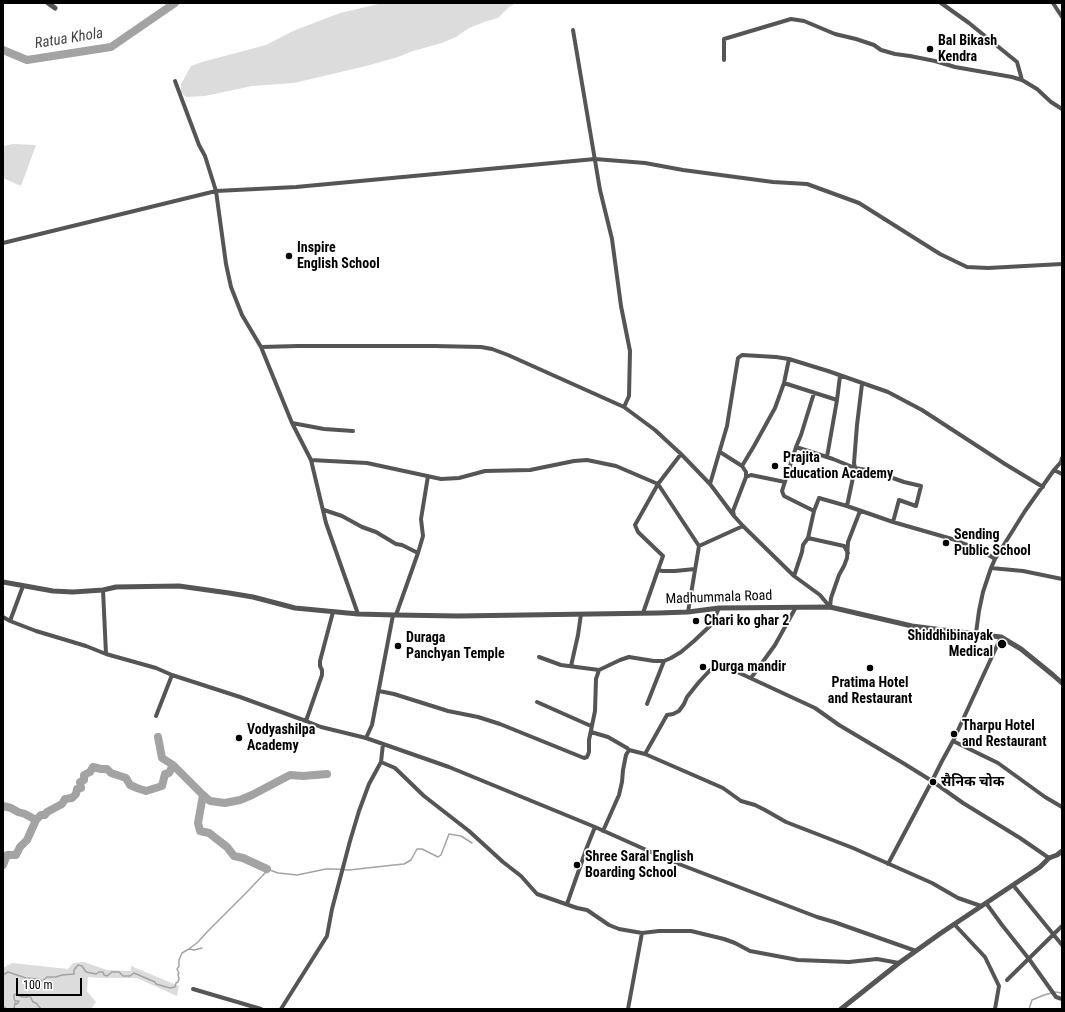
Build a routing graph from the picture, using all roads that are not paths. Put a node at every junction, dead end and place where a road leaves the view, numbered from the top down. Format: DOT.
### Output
graph roads {
  1 [pos="48,3"];
  2 [pos="941,3"];
  3 [pos="1053,3"];
  4 [pos="55,8"];
  5 [pos="1062,17"];
  6 [pos="573,30"];
  7 [pos="724,60"];
  8 [pos="1022,80"];
  9 [pos="175,81"];
  10 [pos="1062,109"];
  11 [pos="595,159"];
  12 [pos="216,191"];
  13 [pos="3,243"];
  14 [pos="1062,264"];
  15 [pos="261,347"];
  16 [pos="789,359"];
  17 [pos="795,362"];
  18 [pos="840,376"];
  19 [pos="784,383"];
  20 [pos="862,384"];
  21 [pos="814,392"];
  22 [pos="838,400"];
  23 [pos="624,407"];
  24 [pos="292,423"];
  25 [pos="353,431"];
  26 [pos="796,447"];
  27 [pos="720,452"];
  28 [pos="681,454"];
  29 [pos="827,457"];
  30 [pos="1062,458"];
  31 [pos="312,460"];
  32 [pos="742,466"];
  33 [pos="855,468"];
  34 [pos="1054,470"];
  35 [pos="1062,474"];
  36 [pos="428,476"];
  37 [pos="746,477"];
  38 [pos="785,482"];
  39 [pos="658,484"];
  40 [pos="710,484"];
  41 [pos="1043,487"];
  42 [pos="847,506"];
  43 [pos="324,510"];
  44 [pos="814,511"];
  45 [pos="860,511"];
  46 [pos="734,516"];
  47 [pos="893,522"];
  48 [pos="743,526"];
  49 [pos="808,538"];
  50 [pos="699,546"];
  51 [pos="418,553"];
  52 [pos="848,553"];
  53 [pos="995,559"];
  54 [pos="991,568"];
  55 [pos="695,569"];
  56 [pos="658,570"];
  57 [pos="794,576"];
  58 [pos="1062,579"];
  59 [pos="3,582"];
  60 [pos="23,586"];
  61 [pos="103,590"];
  62 [pos="796,607"];
  63 [pos="830,607"];
  64 [pos="719,608"];
  65 [pos="333,612"];
  66 [pos="688,612"];
  67 [pos="642,613"];
  68 [pos="358,614"];
  69 [pos="581,614"];
  70 [pos="394,615"];
  71 [pos="3,616"];
  72 [pos="10,621"];
  73 [pos="976,633"];
  74 [pos="1001,637"];
  75 [pos="106,654"];
  76 [pos="539,657"];
  77 [pos="664,661"];
  78 [pos="571,666"];
  79 [pos="599,670"];
  80 [pos="172,675"];
  81 [pos="751,678"];
  82 [pos="1062,683"];
  83 [pos="379,692"];
  84 [pos="537,702"];
  85 [pos="646,704"];
  86 [pos="156,716"];
  87 [pos="306,721"];
  88 [pos="591,726"];
  89 [pos="591,732"];
  90 [pos="366,738"];
  91 [pos="953,741"];
  92 [pos="383,744"];
  93 [pos="629,750"];
  94 [pos="645,754"];
  95 [pos="381,762"];
  96 [pos="932,781"];
  97 [pos="1062,807"];
  98 [pos="594,827"];
  99 [pos="603,831"];
  100 [pos="1062,851"];
  101 [pos="1049,858"];
  102 [pos="888,864"];
  103 [pos="1013,885"];
  104 [pos="986,903"];
  105 [pos="567,904"];
  106 [pos="981,906"];
  107 [pos="954,924"];
  108 [pos="1062,926"];
  109 [pos="642,933"];
  110 [pos="1053,934"];
  111 [pos="1062,945"];
  112 [pos="916,951"];
  113 [pos="1029,959"];
  114 [pos="899,963"];
  115 [pos="1007,980"];
  116 [pos="192,989"];
  117 [pos="1062,999"];
  118 [pos="261,1009"];
  119 [pos="281,1009"];
  120 [pos="628,1009"];
  121 [pos="841,1009"];
  122 [pos="995,1009"];
  1 -- 4 [label="street"];
  2 -- 8 [label="street"];
  3 -- 5 [label="street"];
  6 -- 11 [label="street"];
  7 -- 8 [label="street"];
  8 -- 10 [label="street"];
  9 -- 12 [label="street"];
  11 -- 12 [label="street"];
  11 -- 14 [label="street"];
  11 -- 23 [label="street"];
  12 -- 13 [label="street"];
  12 -- 15 [label="street"];
  15 -- 23 [label="street"];
  15 -- 24 [label="street"];
  16 -- 17 [label="street"];
  16 -- 18 [label="street"];
  16 -- 19 [label="street"];
  16 -- 27 [label="street"];
  18 -- 20 [label="street"];
  18 -- 22 [label="street"];
  19 -- 21 [label="street"];
  19 -- 32 [label="street"];
  20 -- 33 [label="street"];
  20 -- 41 [label="street"];
  21 -- 22 [label="street"];
  21 -- 26 [label="street"];
  22 -- 29 [label="street"];
  23 -- 28 [label="street"];
  24 -- 25 [label="street"];
  24 -- 31 [label="street"];
  26 -- 29 [label="street"];
  26 -- 38 [label="street"];
  27 -- 32 [label="street"];
  27 -- 40 [label="street"];
  28 -- 39 [label="street"];
  28 -- 40 [label="street"];
  29 -- 33 [label="street"];
  30 -- 34 [label="street"];
  31 -- 36 [label="street"];
  31 -- 43 [label="street"];
  32 -- 37 [label="street"];
  33 -- 42 [label="street"];
  33 -- 47 [label="street"];
  34 -- 35 [label="street"];
  34 -- 41 [label="street"];
  36 -- 39 [label="street"];
  36 -- 51 [label="street"];
  37 -- 38 [label="street"];
  37 -- 46 [label="street"];
  38 -- 44 [label="street"];
  39 -- 50 [label="street"];
  39 -- 56 [label="street"];
  40 -- 46 [label="street"];
  41 -- 53 [label="street"];
  42 -- 44 [label="street"];
  42 -- 45 [label="street"];
  43 -- 51 [label="street"];
  43 -- 68 [label="street"];
  44 -- 49 [label="street"];
  45 -- 47 [label="street"];
  45 -- 52 [label="street"];
  46 -- 48 [label="street"];
  47 -- 53 [label="street"];
  48 -- 50 [label="street"];
  48 -- 57 [label="street"];
  49 -- 52 [label="street"];
  49 -- 57 [label="street"];
  50 -- 55 [label="street"];
  51 -- 70 [label="street"];
  52 -- 63 [label="street"];
  53 -- 54 [label="street"];
  54 -- 58 [label="street"];
  54 -- 73 [label="street"];
  55 -- 56 [label="street"];
  55 -- 66 [label="street"];
  56 -- 67 [label="street"];
  57 -- 63 [label="street"];
  59 -- 60 [label="street, Madhummala Road"];
  60 -- 61 [label="street, Madhummala Road"];
  60 -- 72 [label="street"];
  61 -- 65 [label="street, Madhummala Road"];
  61 -- 75 [label="street"];
  62 -- 63 [label="street, Madhummala Road"];
  62 -- 64 [label="street, Madhummala Road"];
  62 -- 81 [label="street"];
  63 -- 73 [label="street, Madhummala Road"];
  64 -- 66 [label="street, Madhummala Road"];
  64 -- 77 [label="street"];
  65 -- 68 [label="street, Madhummala Road"];
  65 -- 87 [label="street"];
  66 -- 67 [label="street, Madhummala Road"];
  67 -- 69 [label="street, Madhummala Road"];
  68 -- 70 [label="street, Madhummala Road"];
  69 -- 70 [label="street, Madhummala Road"];
  69 -- 78 [label="street"];
  70 -- 83 [label="street"];
  71 -- 72 [label="street"];
  72 -- 75 [label="street"];
  73 -- 74 [label="street, Madhummala Road"];
  74 -- 82 [label="street, Madhummala Road"];
  74 -- 91 [label="street"];
  75 -- 80 [label="street"];
  76 -- 78 [label="street"];
  77 -- 79 [label="street"];
  77 -- 85 [label="street"];
  78 -- 79 [label="street"];
  79 -- 88 [label="street"];
  80 -- 86 [label="street"];
  80 -- 87 [label="street"];
  81 -- 94 [label="street"];
  81 -- 96 [label="street"];
  83 -- 89 [label="street"];
  83 -- 90 [label="street"];
  84 -- 88 [label="street"];
  87 -- 90 [label="street"];
  88 -- 89 [label="street"];
  89 -- 93 [label="street"];
  90 -- 92 [label="street"];
  91 -- 96 [label="street"];
  91 -- 97 [label="street"];
  92 -- 95 [label="street"];
  92 -- 98 [label="street"];
  93 -- 94 [label="street"];
  93 -- 99 [label="street"];
  94 -- 102 [label="street"];
  95 -- 105 [label="street"];
  95 -- 119 [label="street"];
  96 -- 101 [label="street"];
  96 -- 102 [label="street"];
  98 -- 99 [label="street"];
  98 -- 105 [label="street"];
  99 -- 112 [label="street"];
  100 -- 101 [label="street"];
  101 -- 103 [label="street"];
  102 -- 106 [label="street"];
  103 -- 104 [label="street"];
  103 -- 110 [label="street"];
  104 -- 106 [label="street"];
  104 -- 113 [label="street"];
  105 -- 109 [label="street"];
  106 -- 107 [label="street"];
  107 -- 112 [label="street"];
  107 -- 122 [label="street"];
  108 -- 110 [label="street"];
  109 -- 114 [label="street"];
  109 -- 120 [label="street"];
  110 -- 111 [label="street"];
  110 -- 113 [label="street"];
  112 -- 114 [label="street"];
  113 -- 115 [label="street"];
  113 -- 117 [label="street"];
  114 -- 121 [label="street"];
  116 -- 118 [label="street"];
}
